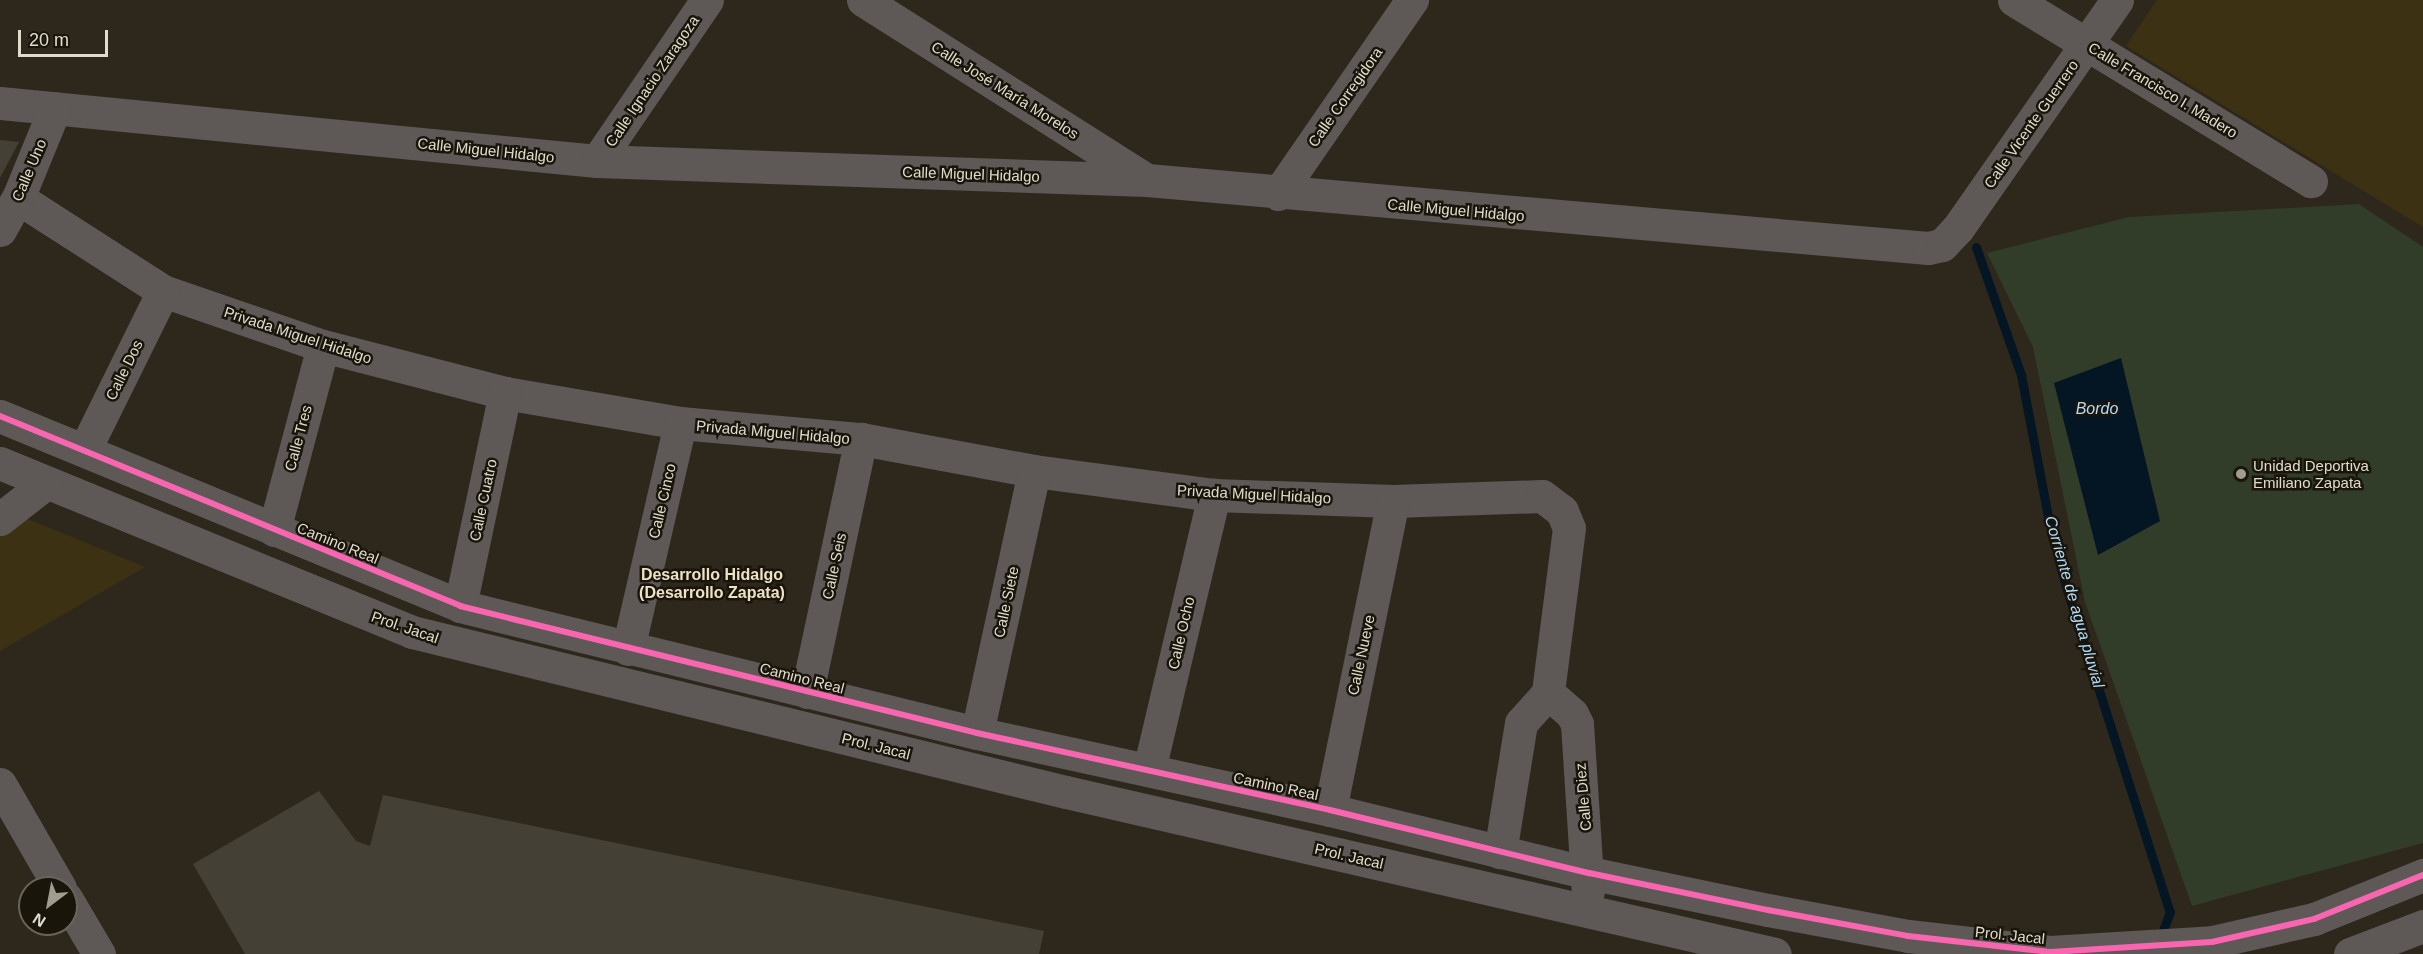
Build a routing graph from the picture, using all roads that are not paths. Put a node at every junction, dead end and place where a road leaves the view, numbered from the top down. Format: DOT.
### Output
graph roads {
  1 [pos="707,0"];
  2 [pos="863,0"];
  3 [pos="1412,0"];
  4 [pos="2014,0"];
  5 [pos="2116,0"];
  6 [pos="2086,44"];
  7 [pos="0,103"];
  8 [pos="55,108"];
  9 [pos="597,161"];
  10 [pos="1147,180"];
  11 [pos="2311,181"];
  12 [pos="1278,194"];
  13 [pos="18,198"];
  14 [pos="0,230"];
  15 [pos="1942,245"];
  16 [pos="163,291"];
  17 [pos="323,346"];
  18 [pos="505,393"];
  19 [pos="0,416"];
  20 [pos="680,423"];
  21 [pos="861,439"];
  22 [pos="85,449"];
  23 [pos="0,463"];
  24 [pos="1034,471"];
  25 [pos="46,483"];
  26 [pos="1214,495"];
  27 [pos="1393,501"];
  28 [pos="0,519"];
  29 [pos="274,530"];
  30 [pos="460,606"];
  31 [pos="628,649"];
  32 [pos="807,692"];
  33 [pos="1548,693"];
  34 [pos="977,733"];
  35 [pos="1149,770"];
  36 [pos="0,784"];
  37 [pos="1330,810"];
  38 [pos="1500,852"];
  39 [pos="1589,873"];
  40 [pos="2423,875"];
  41 [pos="53,876"];
  42 [pos="1587,912"];
  43 [pos="78,918"];
  44 [pos="2423,926"];
  45 [pos="99,954"];
  46 [pos="1775,954"];
  47 [pos="2350,954"];
  1 -- 9 [label="street, Calle Ignacio Zaragoza"];
  2 -- 10 [label="street, Calle José María Morelos"];
  3 -- 12 [label="street, Calle Corregidora"];
  4 -- 6 [label="street, Calle Francisco I. Madero"];
  5 -- 6 [label="street, Calle Vicente Guerrero"];
  6 -- 11 [label="street, Calle Francisco I. Madero"];
  6 -- 15 [label="street, Calle Vicente Guerrero"];
  7 -- 8 [label="street, Calle Miguel Hidalgo"];
  8 -- 9 [label="street, Calle Miguel Hidalgo"];
  8 -- 13 [label="street, Calle Uno"];
  9 -- 10 [label="street, Calle Miguel Hidalgo"];
  10 -- 12 [label="street, Calle Miguel Hidalgo"];
  12 -- 15 [label="street, Calle Miguel Hidalgo"];
  13 -- 14 [label="street, Calle Uno"];
  13 -- 16 [label="street, Privada Miguel Hidalgo"];
  16 -- 17 [label="street, Privada Miguel Hidalgo"];
  16 -- 22 [label="street, Calle Dos"];
  17 -- 18 [label="street, Privada Miguel Hidalgo"];
  17 -- 29 [label="street, Calle Tres"];
  18 -- 20 [label="street, Privada Miguel Hidalgo"];
  18 -- 30 [label="street, Calle Cuatro"];
  19 -- 22 [label="street, Camino Real"];
  20 -- 21 [label="street, Privada Miguel Hidalgo"];
  20 -- 31 [label="street, Calle Cinco"];
  21 -- 24 [label="street, Privada Miguel Hidalgo"];
  21 -- 32 [label="street, Calle Seis"];
  22 -- 29 [label="street, Camino Real"];
  23 -- 25 [label="street, Prol. Jacal"];
  24 -- 26 [label="street, Privada Miguel Hidalgo"];
  24 -- 34 [label="street, Calle Siete"];
  25 -- 28 [label="street"];
  25 -- 42 [label="street, Prol. Jacal"];
  26 -- 27 [label="street, Privada Miguel Hidalgo"];
  26 -- 35 [label="street, Calle Ocho"];
  27 -- 33 [label="street, Privada Miguel Hidalgo"];
  27 -- 37 [label="street, Calle Nueve"];
  29 -- 30 [label="street, Camino Real"];
  30 -- 31 [label="street, Camino Real"];
  31 -- 32 [label="street, Camino Real"];
  32 -- 34 [label="street, Camino Real"];
  33 -- 38 [label="street"];
  33 -- 39 [label="street, Calle Diez"];
  34 -- 35 [label="street, Camino Real"];
  35 -- 37 [label="street, Camino Real"];
  36 -- 41 [label="street"];
  37 -- 38 [label="street, Camino Real"];
  38 -- 39 [label="street, Camino Real"];
  39 -- 40 [label="street, Prol. Jacal"];
  39 -- 42 [label="street, Calle Diez"];
  42 -- 46 [label="street, Prol. Jacal"];
  43 -- 45 [label="street"];
  44 -- 47 [label="street"];
}
